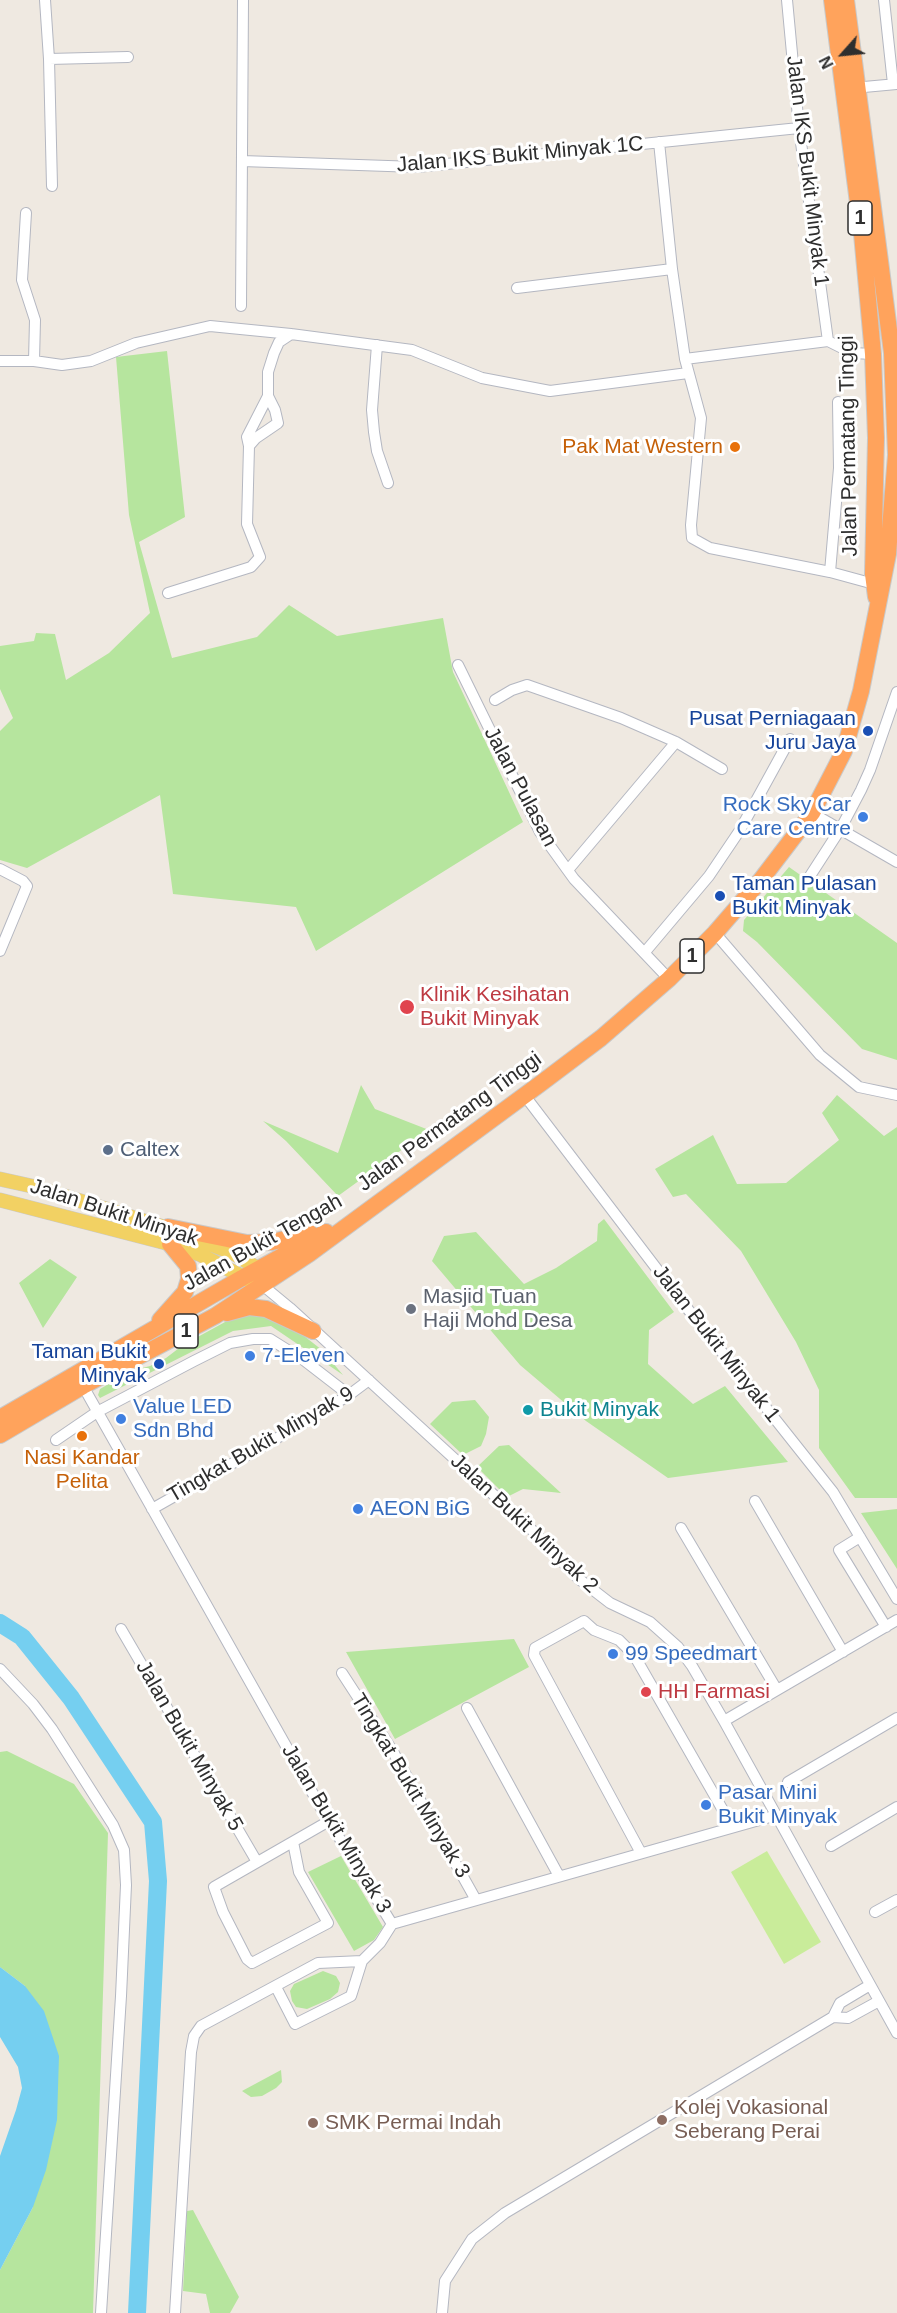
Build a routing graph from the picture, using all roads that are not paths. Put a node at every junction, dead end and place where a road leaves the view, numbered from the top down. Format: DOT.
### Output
graph roads {
  1 [pos="45,0"];
  2 [pos="243,0"];
  3 [pos="787,0"];
  4 [pos="832,0"];
  5 [pos="846,0"];
  6 [pos="884,0"];
  7 [pos="128,57"];
  8 [pos="49,59"];
  9 [pos="895,84"];
  10 [pos="849,88"];
  11 [pos="799,128"];
  12 [pos="659,142"];
  13 [pos="242,161"];
  14 [pos="52,186"];
  15 [pos="26,213"];
  16 [pos="672,269"];
  17 [pos="517,288"];
  18 [pos="241,306"];
  19 [pos="291,334"];
  20 [pos="828,341"];
  21 [pos="378,345"];
  22 [pos="873,354"];
  23 [pos="685,359"];
  24 [pos="0,361"];
  25 [pos="34,361"];
  26 [pos="688,373"];
  27 [pos="268,396"];
  28 [pos="895,398"];
  29 [pos="838,402"];
  30 [pos="249,446"];
  31 [pos="876,446"];
  32 [pos="896,448"];
  33 [pos="388,483"];
  34 [pos="895,499"];
  35 [pos="830,572"];
  36 [pos="874,584"];
  37 [pos="168,593"];
  38 [pos="877,607"];
  39 [pos="458,665"];
  40 [pos="897,692"];
  41 [pos="495,700"];
  42 [pos="790,739"];
  43 [pos="676,742"];
  44 [pos="722,769"];
  45 [pos="812,813"];
  46 [pos="840,828"];
  47 [pos="897,862"];
  48 [pos="0,869"];
  49 [pos="568,870"];
  50 [pos="810,876"];
  51 [pos="715,933"];
  52 [pos="0,951"];
  53 [pos="645,952"];
  54 [pos="669,979"];
  55 [pos="897,1095"];
  56 [pos="525,1096"];
  57 [pos="0,1179"];
  58 [pos="0,1200"];
  59 [pos="364,1214"];
  60 [pos="169,1235"];
  61 [pos="264,1277"];
  62 [pos="242,1278"];
  63 [pos="215,1316"];
  64 [pos="313,1331"];
  65 [pos="148,1334"];
  66 [pos="369,1380"];
  67 [pos="83,1386"];
  68 [pos="349,1395"];
  69 [pos="98,1412"];
  70 [pos="0,1418"];
  71 [pos="0,1435"];
  72 [pos="56,1440"];
  73 [pos="755,1501"];
  74 [pos="152,1509"];
  75 [pos="681,1528"];
  76 [pos="860,1537"];
  77 [pos="897,1599"];
  78 [pos="897,1620"];
  79 [pos="886,1627"];
  80 [pos="121,1629"];
  81 [pos="843,1652"];
  82 [pos="0,1669"];
  83 [pos="342,1672"];
  84 [pos="777,1690"];
  85 [pos="466,1708"];
  86 [pos="897,1718"];
  87 [pos="724,1721"];
  88 [pos="788,1782"];
  89 [pos="897,1807"];
  90 [pos="777,1815"];
  91 [pos="329,1821"];
  92 [pos="732,1827"];
  93 [pos="293,1842"];
  94 [pos="831,1846"];
  95 [pos="641,1853"];
  96 [pos="257,1862"];
  97 [pos="559,1876"];
  98 [pos="897,1899"];
  99 [pos="476,1900"];
  100 [pos="875,1912"];
  101 [pos="392,1924"];
  102 [pos="362,1960"];
  103 [pos="870,1985"];
  104 [pos="276,1987"];
  105 [pos="879,2001"];
  106 [pos="833,2017"];
  107 [pos="897,2032"];
  108 [pos="101,2313"];
  109 [pos="175,2313"];
  110 [pos="442,2313"];
  1 -- 8 [label="street"];
  2 -- 13 [label="street"];
  3 -- 11 [label="street, Jalan IKS Bukit Minyak 1"];
  4 -- 10 [label="highway, Jalan Permatang Tinggi / 1"];
  5 -- 10 [label="highway, Jalan Permatang Tinggi / 1"];
  6 -- 9 [label="street"];
  7 -- 8 [label="street"];
  8 -- 14 [label="street"];
  9 -- 10 [label="street"];
  10 -- 22 [label="highway, Jalan Permatang Tinggi / 1"];
  10 -- 28 [label="highway, Jalan Permatang Tinggi / 1"];
  11 -- 12 [label="street, Jalan IKS Bukit Minyak 1C"];
  11 -- 20 [label="street, Jalan IKS Bukit Minyak 1"];
  12 -- 13 [label="street, Jalan IKS Bukit Minyak 1C"];
  12 -- 16 [label="street"];
  13 -- 18 [label="street"];
  15 -- 25 [label="street"];
  16 -- 17 [label="street"];
  16 -- 23 [label="street"];
  19 -- 21 [label="street"];
  19 -- 25 [label="street"];
  19 -- 27 [label="street"];
  20 -- 22 [label="street"];
  20 -- 23 [label="street"];
  21 -- 26 [label="street"];
  21 -- 33 [label="street"];
  22 -- 31 [label="highway, Jalan Permatang Tinggi / 1"];
  23 -- 26 [label="street"];
  24 -- 25 [label="street"];
  26 -- 35 [label="street"];
  27 -- 30 [label="street"];
  27 -- 30 [label="street"];
  28 -- 32 [label="highway, Jalan Permatang Tinggi / 1"];
  29 -- 35 [label="street"];
  30 -- 37 [label="street"];
  31 -- 32 [label="main road"];
  31 -- 36 [label="highway, Jalan Permatang Tinggi / 1"];
  32 -- 34 [label="highway, Jalan Permatang Tinggi / 1"];
  34 -- 38 [label="highway, Jalan Permatang Tinggi / 1"];
  35 -- 36 [label="street"];
  36 -- 38 [label="highway, Jalan Permatang Tinggi / 1"];
  38 -- 45 [label="highway, Jalan Permatang Tinggi / 1"];
  39 -- 49 [label="street, Jalan Pulasan"];
  40 -- 46 [label="street"];
  41 -- 43 [label="street"];
  42 -- 53 [label="street"];
  43 -- 44 [label="street"];
  43 -- 49 [label="street"];
  45 -- 46 [label="street"];
  45 -- 51 [label="highway, Jalan Permatang Tinggi / 1"];
  46 -- 47 [label="street"];
  46 -- 50 [label="street"];
  48 -- 52 [label="street"];
  49 -- 53 [label="street, Jalan Pulasan"];
  51 -- 54 [label="highway, Jalan Permatang Tinggi / 1"];
  51 -- 55 [label="street"];
  53 -- 54 [label="street, Jalan Pulasan"];
  54 -- 56 [label="highway, Jalan Permatang Tinggi / 1"];
  56 -- 59 [label="highway, Jalan Permatang Tinggi / 1"];
  56 -- 76 [label="street, Jalan Bukit Minyak 1"];
  57 -- 60 [label="main road, Jalan Bukit Minyak"];
  58 -- 60 [label="main road, Jalan Bukit Minyak"];
  59 -- 60 [label="highway"];
  59 -- 61 [label="highway, Jalan Bukit Tengah / 1"];
  60 -- 61 [label="main road, Jalan Bukit Minyak"];
  60 -- 62 [label="main road, Jalan Bukit Minyak"];
  60 -- 65 [label="highway"];
  61 -- 62 [label="highway, Jalan Bukit Tengah / 1"];
  61 -- 63 [label="highway, Jalan Bukit Tengah / 1"];
  61 -- 64 [label="street, Jalan Bukit Minyak 2"];
  62 -- 65 [label="highway, Jalan Bukit Tengah / 1"];
  63 -- 64 [label="highway"];
  63 -- 67 [label="highway, Jalan Bukit Tengah / 1"];
  64 -- 66 [label="street, Jalan Bukit Minyak 2"];
  65 -- 70 [label="highway, Jalan Bukit Tengah / 1"];
  66 -- 68 [label="street, Tingkat Bukit Minyak 9"];
  66 -- 87 [label="street, Jalan Bukit Minyak 2"];
  67 -- 69 [label="street, Jalan Bukit Minyak 3"];
  67 -- 71 [label="highway, Jalan Bukit Tengah / 1"];
  68 -- 69 [label="street"];
  68 -- 74 [label="street, Tingkat Bukit Minyak 9"];
  69 -- 72 [label="street"];
  69 -- 74 [label="street, Jalan Bukit Minyak 3"];
  73 -- 81 [label="street"];
  74 -- 91 [label="street, Jalan Bukit Minyak 3"];
  75 -- 84 [label="street"];
  76 -- 77 [label="street, Jalan Bukit Minyak 1"];
  76 -- 79 [label="street"];
  78 -- 79 [label="street"];
  79 -- 81 [label="street"];
  80 -- 96 [label="street, Jalan Bukit Minyak 5"];
  81 -- 84 [label="street"];
  82 -- 108 [label="street"];
  83 -- 99 [label="street, Tingkat Bukit Minyak 3"];
  84 -- 87 [label="street"];
  85 -- 97 [label="street"];
  86 -- 88 [label="street"];
  87 -- 90 [label="street, Jalan Bukit Minyak 2"];
  89 -- 94 [label="street"];
  90 -- 92 [label="street, Jalan Bukit Minyak 3"];
  90 -- 103 [label="street, Jalan Bukit Minyak 2"];
  91 -- 93 [label="street"];
  91 -- 101 [label="street, Jalan Bukit Minyak 3"];
  92 -- 95 [label="street, Jalan Bukit Minyak 3"];
  92 -- 95 [label="street, Jalan Bukit Minyak 2"];
  93 -- 96 [label="street"];
  93 -- 96 [label="street"];
  95 -- 97 [label="street, Jalan Bukit Minyak 3"];
  97 -- 99 [label="street, Jalan Bukit Minyak 3"];
  98 -- 100 [label="street"];
  99 -- 101 [label="street, Jalan Bukit Minyak 3"];
  101 -- 102 [label="street"];
  102 -- 104 [label="street"];
  102 -- 104 [label="street"];
  103 -- 105 [label="street, Jalan Bukit Minyak 2"];
  103 -- 106 [label="street"];
  104 -- 109 [label="street"];
  105 -- 106 [label="street"];
  105 -- 107 [label="street, Jalan Bukit Minyak 2"];
  106 -- 110 [label="street"];
}
